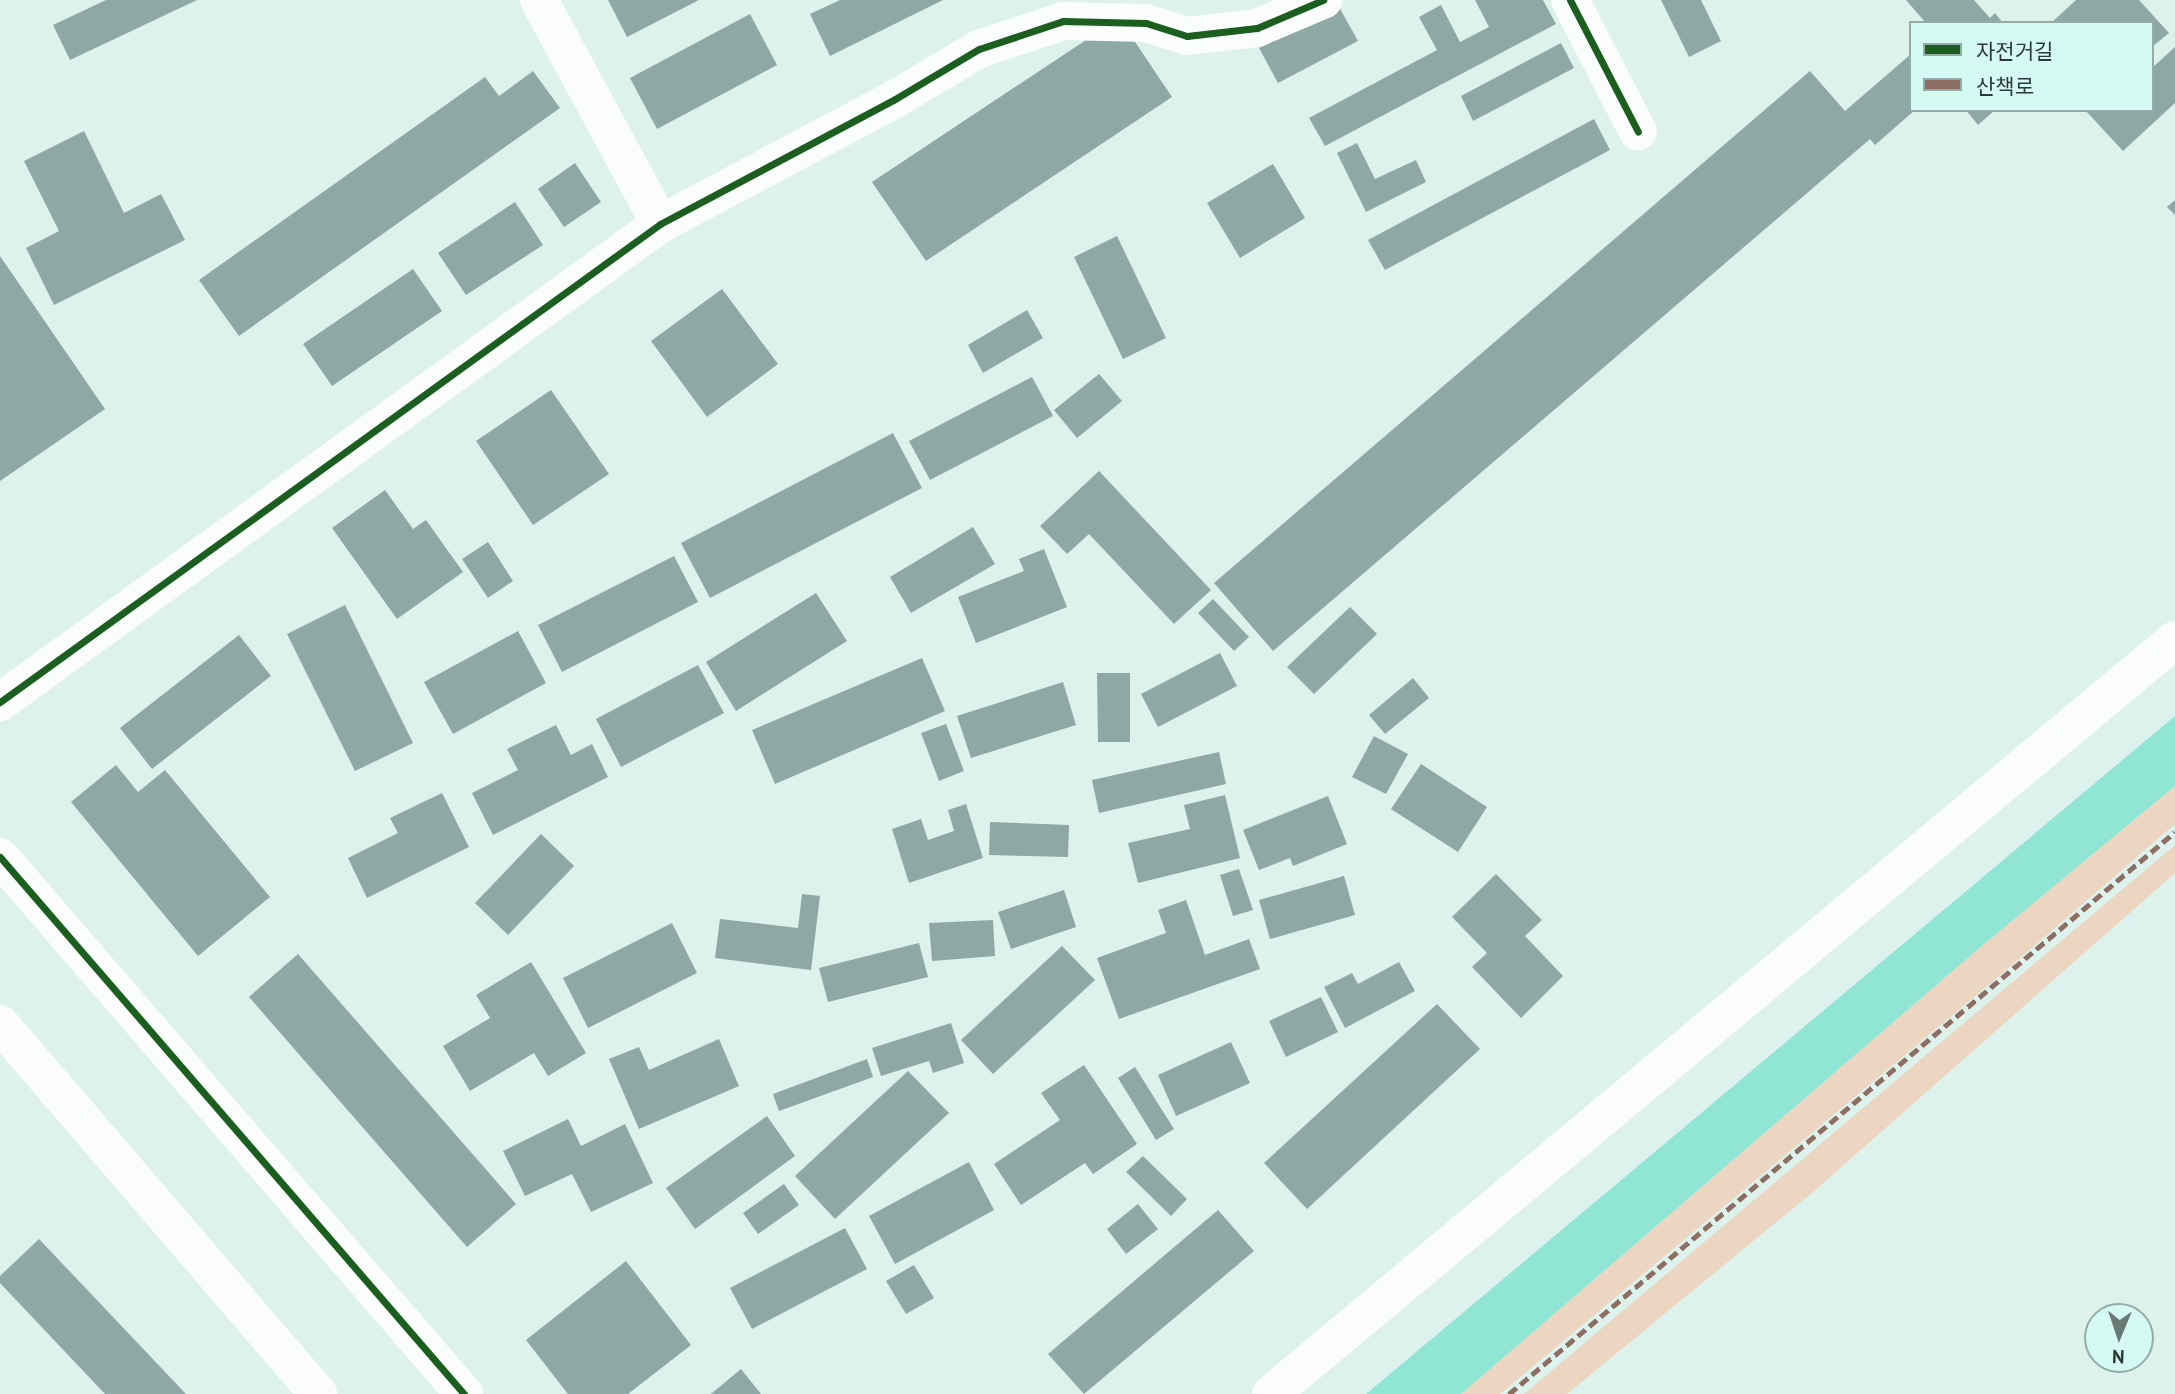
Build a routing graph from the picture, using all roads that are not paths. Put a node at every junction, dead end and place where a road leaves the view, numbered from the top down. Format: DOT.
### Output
graph roads {
  1 [pos="539,0"];
  2 [pos="1323,0"];
  3 [pos="1570,0"];
  4 [pos="1638,132"];
  5 [pos="660,224"];
  6 [pos="2175,640"];
  7 [pos="0,702"];
  8 [pos="0,858"];
  9 [pos="0,1024"];
  10 [pos="318,1394"];
  11 [pos="464,1394"];
  12 [pos="1271,1394"];
  1 -- 5 [label="street"];
  2 -- 5 [label="street"];
  3 -- 4 [label="street"];
  5 -- 7 [label="street"];
  6 -- 12 [label="street"];
  8 -- 11 [label="street"];
  9 -- 10 [label="street"];
}
